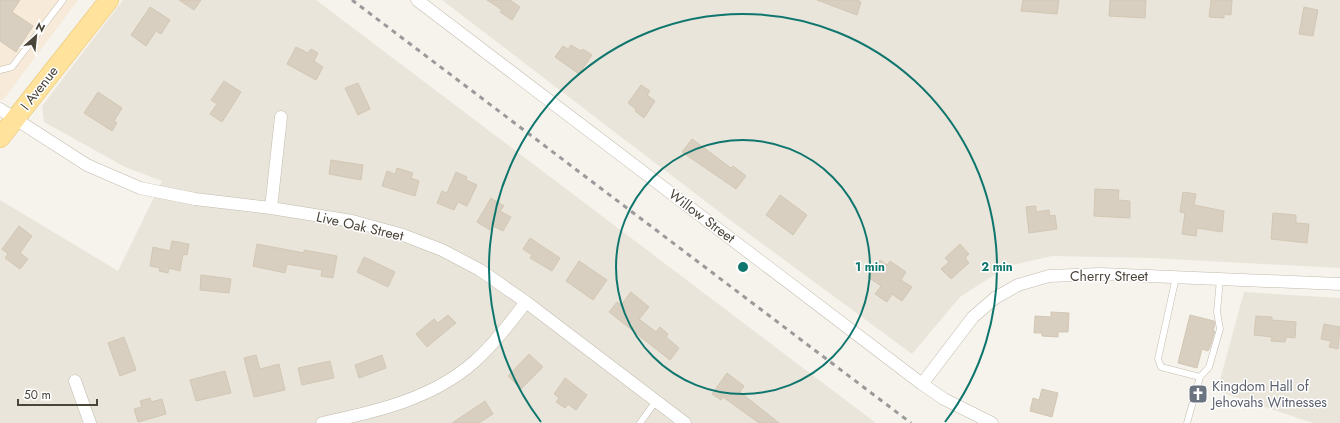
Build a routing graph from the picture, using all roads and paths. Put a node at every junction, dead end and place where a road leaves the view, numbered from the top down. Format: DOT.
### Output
graph roads {
  1 [pos="64,0"];
  2 [pos="109,0"];
  3 [pos="417,0"];
  4 [pos="0,70"];
  5 [pos="7,114"];
  6 [pos="281,117"];
  7 [pos="0,138"];
  8 [pos="271,208"];
  9 [pos="1176,277"];
  10 [pos="1220,279"];
  11 [pos="1340,284"];
  12 [pos="526,302"];
  13 [pos="1200,377"];
  14 [pos="75,382"];
  15 [pos="922,384"];
  16 [pos="656,401"];
  17 [pos="90,423"];
  18 [pos="322,423"];
  19 [pos="640,423"];
  20 [pos="685,423"];
  21 [pos="992,423"];
  22 [pos="1187,423"];
  1 -- 4 [label="lane"];
  2 -- 5 [label="main road, I Avenue"];
  3 -- 15 [label="street, Willow Street"];
  5 -- 7 [label="main road, I Avenue"];
  5 -- 8 [label="street, Live Oak Street"];
  6 -- 8 [label="street"];
  8 -- 12 [label="street, Live Oak Street"];
  9 -- 10 [label="street, Cherry Street"];
  9 -- 13 [label="lane"];
  9 -- 15 [label="street, Cherry Street"];
  10 -- 11 [label="street, Cherry Street"];
  10 -- 13 [label="lane"];
  12 -- 16 [label="street, Live Oak Street"];
  12 -- 18 [label="street"];
  13 -- 22 [label="lane"];
  14 -- 17 [label="street"];
  15 -- 21 [label="street, Willow Street"];
  16 -- 19 [label="lane"];
  16 -- 20 [label="street, Live Oak Street"];
}
